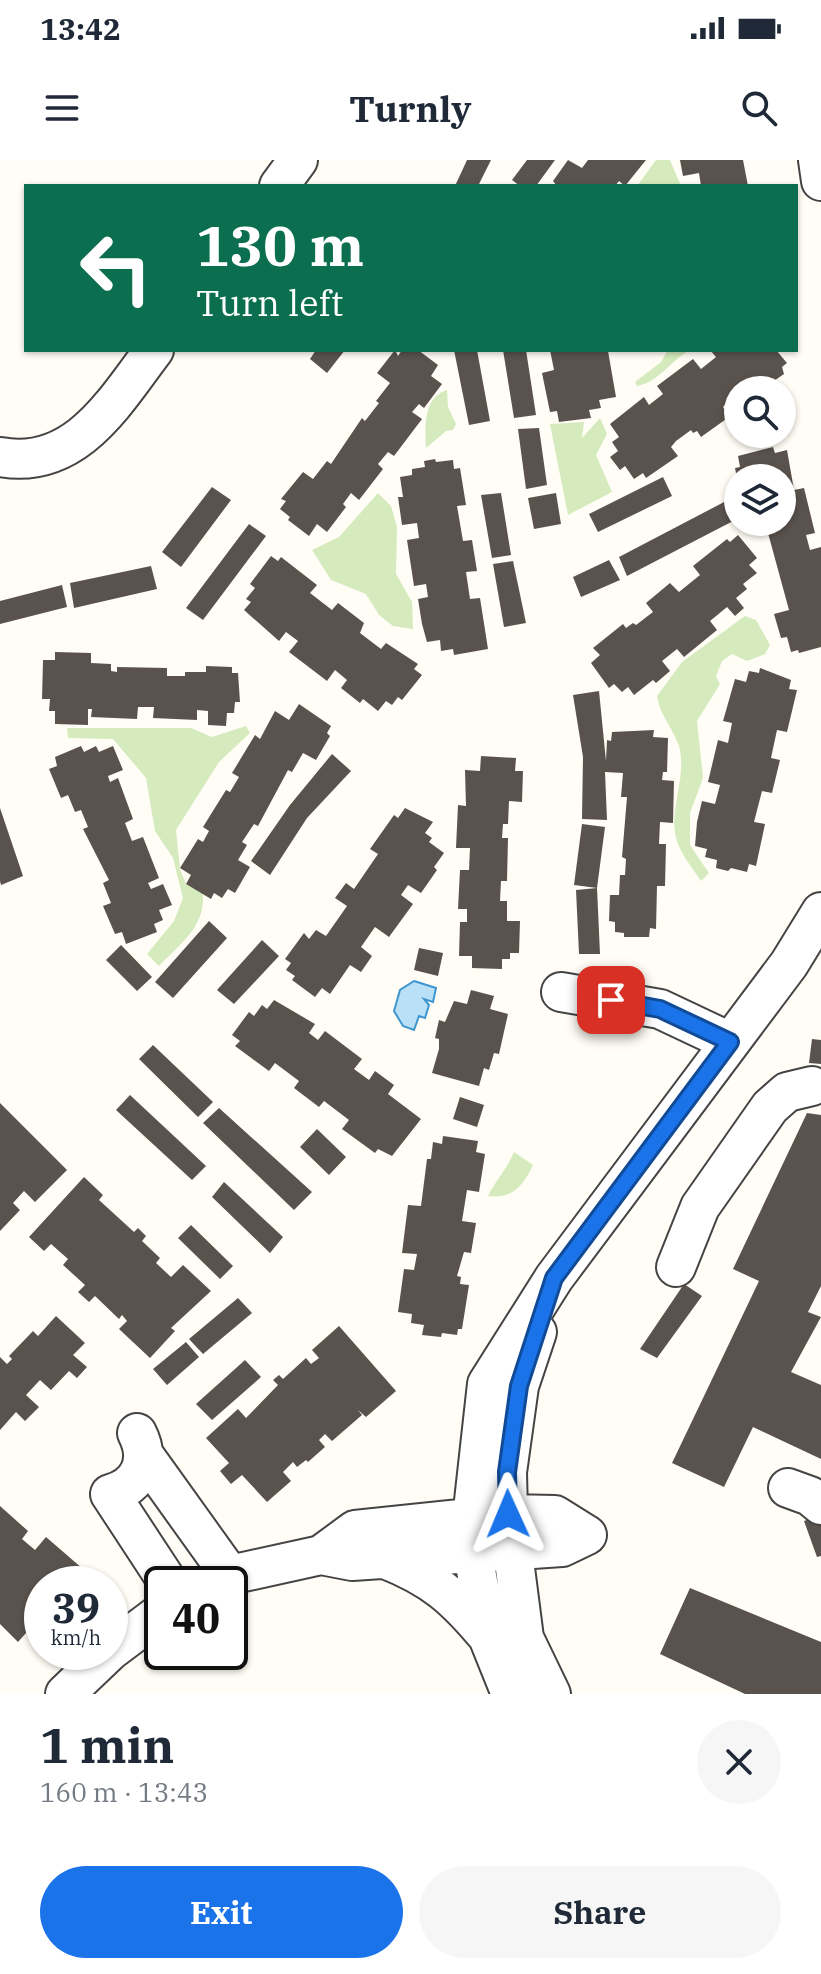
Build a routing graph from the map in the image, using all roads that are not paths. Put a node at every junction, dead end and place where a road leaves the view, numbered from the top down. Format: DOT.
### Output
graph roads {
  1 [pos="298,160"];
  2 [pos="818,160"];
  3 [pos="821,181"];
  4 [pos="280,184"];
  5 [pos="152,352"];
  6 [pos="0,457"];
  7 [pos="821,912"];
  8 [pos="561,992"];
  9 [pos="730,1042"];
  10 [pos="812,1086"];
  11 [pos="676,1267"];
  12 [pos="788,1488"];
  13 [pos="821,1505"];
  14 [pos="185,1512"];
  15 [pos="491,1533"];
  16 [pos="141,1541"];
  17 [pos="321,1555"];
  18 [pos="382,1558"];
  19 [pos="157,1566"];
  20 [pos="214,1566"];
  21 [pos="248,1573"];
  22 [pos="144,1626"];
  23 [pos="488,1637"];
  24 [pos="128,1638"];
  25 [pos="90,1670"];
  26 [pos="65,1694"];
  27 [pos="511,1694"];
  28 [pos="551,1694"];
  1 -- 4 [label="street"];
  2 -- 3 [label="street"];
  5 -- 6 [label="street"];
  7 -- 9 [label="street"];
  8 -- 9 [label="street"];
  9 -- 15 [label="street"];
  10 -- 11 [label="street"];
  12 -- 13 [label="street"];
  14 -- 16 [label="street"];
  14 -- 16 [label="street"];
  14 -- 20 [label="street"];
  15 -- 17 [label="street"];
  15 -- 18 [label="street"];
  15 -- 23 [label="street"];
  15 -- 28 [label="street"];
  16 -- 19 [label="street"];
  17 -- 18 [label="street"];
  17 -- 21 [label="street"];
  18 -- 23 [label="street"];
  22 -- 24 [label="street"];
  23 -- 27 [label="street"];
  25 -- 26 [label="street"];
}
